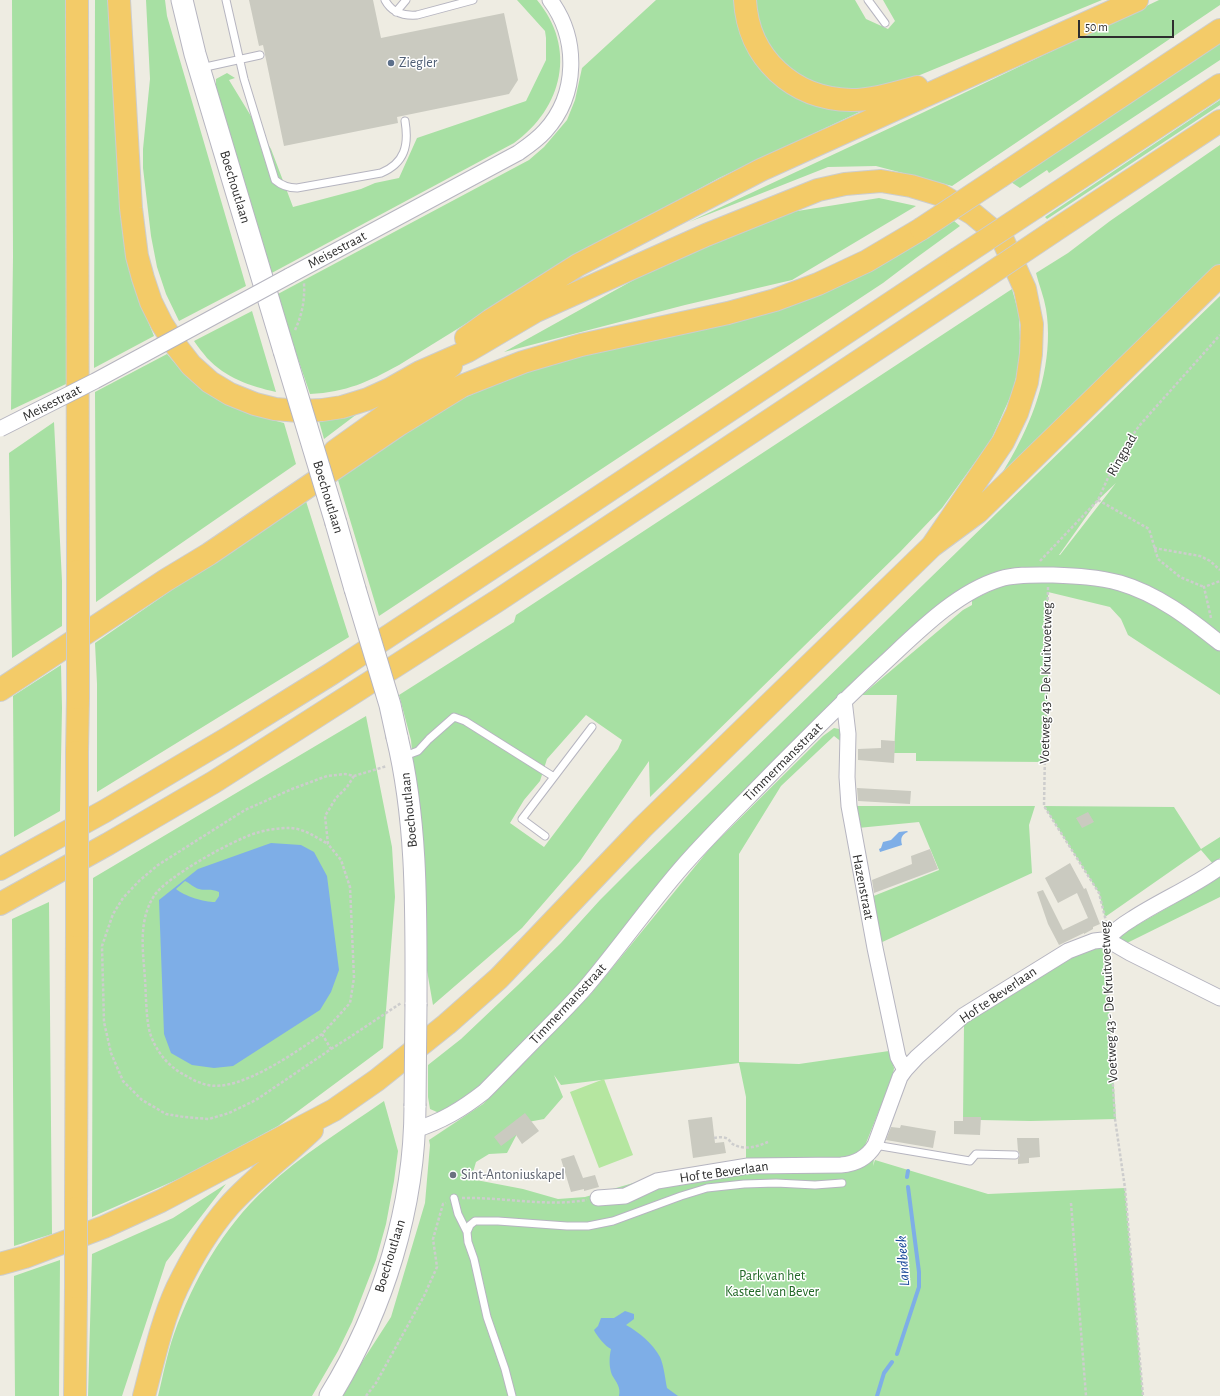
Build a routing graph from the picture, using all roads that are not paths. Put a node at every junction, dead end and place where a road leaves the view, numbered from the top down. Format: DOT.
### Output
graph roads {
  1 [pos="77,0"];
  2 [pos="119,0"];
  3 [pos="182,0"];
  4 [pos="226,0"];
  5 [pos="385,0"];
  6 [pos="406,0"];
  7 [pos="473,0"];
  8 [pos="550,0"];
  9 [pos="745,0"];
  10 [pos="868,0"];
  11 [pos="1137,0"];
  12 [pos="396,12"];
  13 [pos="885,23"];
  14 [pos="1220,30"];
  15 [pos="1036,45"];
  16 [pos="260,55"];
  17 [pos="240,60"];
  18 [pos="199,68"];
  19 [pos="1220,85"];
  20 [pos="405,121"];
  21 [pos="1220,121"];
  22 [pos="1220,276"];
  23 [pos="468,351"];
  24 [pos="420,372"];
  25 [pos="0,429"];
  26 [pos="932,546"];
  27 [pos="166,580"];
  28 [pos="1218,642"];
  29 [pos="0,690"];
  30 [pos="844,700"];
  31 [pos="592,727"];
  32 [pos="396,761"];
  33 [pos="554,777"];
  34 [pos="545,836"];
  35 [pos="1220,867"];
  36 [pos="0,869"];
  37 [pos="0,904"];
  38 [pos="1106,940"];
  39 [pos="1220,998"];
  40 [pos="905,1070"];
  41 [pos="334,1110"];
  42 [pos="415,1130"];
  43 [pos="875,1145"];
  44 [pos="1015,1155"];
  45 [pos="842,1183"];
  46 [pos="454,1198"];
  47 [pos="598,1198"];
  48 [pos="467,1232"];
  49 [pos="0,1264"];
  50 [pos="75,1396"];
  51 [pos="144,1396"];
  52 [pos="330,1396"];
  53 [pos="512,1396"];
  1 -- 50 [label="highway, bridge"];
  2 -- 24 [label="highway"];
  3 -- 18 [label="main road, Boechoutlaan"];
  4 -- 17 [label="lane"];
  5 -- 12 [label="lane"];
  6 -- 12 [label="lane"];
  7 -- 12 [label="lane"];
  8 -- 25 [label="street, Meisestraat, bridge"];
  9 -- 15 [label="highway"];
  10 -- 13 [label="lane"];
  11 -- 15 [label="highway"];
  14 -- 27 [label="highway, bridge"];
  15 -- 24 [label="highway"];
  16 -- 17 [label="lane"];
  17 -- 18 [label="lane"];
  17 -- 20 [label="lane"];
  18 -- 32 [label="main road, Boechoutlaan, bridge"];
  19 -- 36 [label="highway, bridge"];
  21 -- 37 [label="highway, bridge"];
  22 -- 26 [label="highway"];
  23 -- 24 [label="highway"];
  23 -- 26 [label="highway"];
  23 -- 27 [label="highway"];
  26 -- 41 [label="highway"];
  27 -- 29 [label="highway"];
  28 -- 30 [label="street, Timmermansstraat"];
  30 -- 40 [label="street, Hazenstraat"];
  30 -- 42 [label="street, Timmermansstraat"];
  31 -- 33 [label="lane"];
  32 -- 33 [label="lane"];
  32 -- 42 [label="main road, Boechoutlaan, bridge"];
  33 -- 34 [label="lane"];
  35 -- 38 [label="street"];
  38 -- 39 [label="street"];
  38 -- 40 [label="street, Hof te Beverlaan"];
  40 -- 43 [label="street, Hof te Beverlaan"];
  41 -- 49 [label="highway"];
  41 -- 51 [label="highway"];
  42 -- 52 [label="main road, Boechoutlaan"];
  43 -- 44 [label="lane"];
  43 -- 47 [label="street, Hof te Beverlaan"];
  45 -- 48 [label="lane"];
  46 -- 48 [label="lane"];
  48 -- 53 [label="lane"];
}
